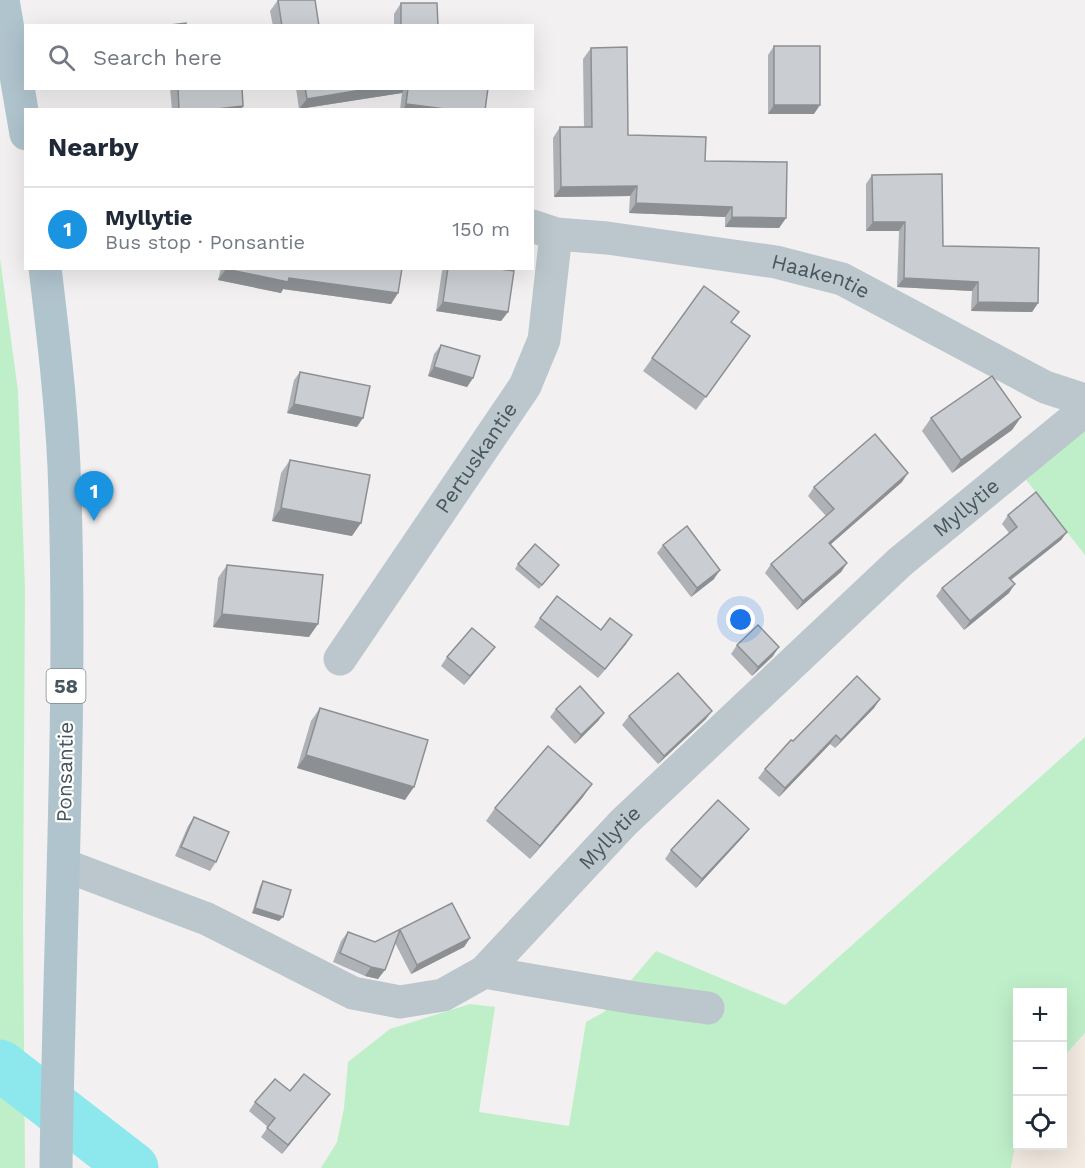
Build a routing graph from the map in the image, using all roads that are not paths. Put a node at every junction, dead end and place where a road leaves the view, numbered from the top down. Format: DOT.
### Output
graph roads {
  1 [pos="3,0"];
  2 [pos="24,122"];
  3 [pos="544,230"];
  4 [pos="45,270"];
  5 [pos="1085,400"];
  6 [pos="1085,410"];
  7 [pos="340,659"];
  8 [pos="64,865"];
  9 [pos="484,972"];
  10 [pos="708,1008"];
  11 [pos="56,1168"];
  1 -- 2 [label="main road"];
  3 -- 5 [label="street, Haakentie"];
  3 -- 7 [label="street, Pertuskantie"];
  4 -- 8 [label="main road, Ponsantie / 58"];
  6 -- 9 [label="street, Myllytie"];
  8 -- 9 [label="street, Myllytie"];
  8 -- 11 [label="main road, Ponsantie / 58"];
  9 -- 10 [label="street"];
}
